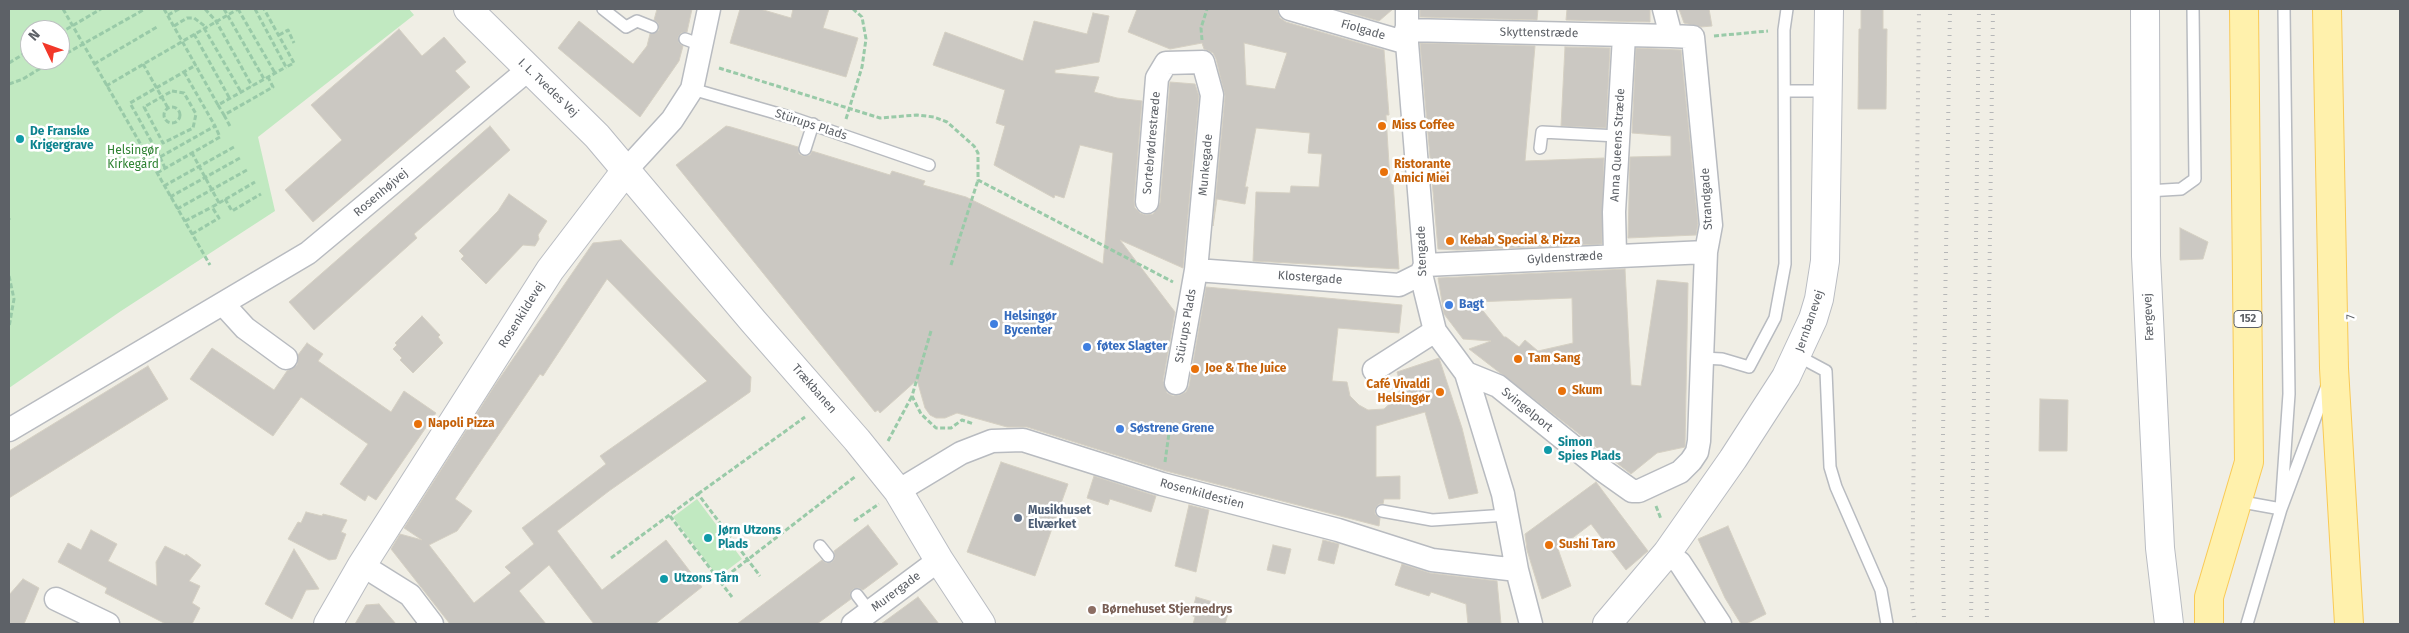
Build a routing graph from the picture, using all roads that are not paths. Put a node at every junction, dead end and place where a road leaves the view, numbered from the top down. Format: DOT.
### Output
graph roads {
  1 [pos="468,9"];
  2 [pos="603,9"];
  3 [pos="708,9"];
  4 [pos="1290,9"];
  5 [pos="1664,9"];
  6 [pos="1787,9"];
  7 [pos="2145,9"];
  8 [pos="2193,9"];
  9 [pos="2244,9"];
  10 [pos="2284,9"];
  11 [pos="2327,9"];
  12 [pos="1830,12"];
  13 [pos="652,27"];
  14 [pos="1407,27"];
  15 [pos="1624,36"];
  16 [pos="1671,36"];
  17 [pos="1203,62"];
  18 [pos="529,70"];
  19 [pos="692,89"];
  20 [pos="1828,91"];
  21 [pos="1785,92"];
  22 [pos="812,124"];
  23 [pos="1617,136"];
  24 [pos="1540,148"];
  25 [pos="805,149"];
  26 [pos="929,165"];
  27 [pos="627,169"];
  28 [pos="2147,190"];
  29 [pos="1147,202"];
  30 [pos="1706,252"];
  31 [pos="1616,255"];
  32 [pos="1423,269"];
  33 [pos="1194,280"];
  34 [pos="224,305"];
  35 [pos="1435,332"];
  36 [pos="1798,356"];
  37 [pos="286,358"];
  38 [pos="1702,358"];
  39 [pos="2334,368"];
  40 [pos="1374,370"];
  41 [pos="1466,373"];
  42 [pos="1176,383"];
  43 [pos="9,430"];
  44 [pos="1699,441"];
  45 [pos="898,491"];
  46 [pos="2238,501"];
  47 [pos="2281,509"];
  48 [pos="1382,511"];
  49 [pos="1507,515"];
  50 [pos="820,546"];
  51 [pos="1667,553"];
  52 [pos="828,556"];
  53 [pos="939,560"];
  54 [pos="362,564"];
  55 [pos="1517,570"];
  56 [pos="56,599"];
  57 [pos="860,610"];
  58 [pos="108,624"];
  59 [pos="328,624"];
  60 [pos="432,624"];
  61 [pos="981,624"];
  62 [pos="1531,624"];
  63 [pos="1607,624"];
  64 [pos="1720,624"];
  65 [pos="1887,624"];
  66 [pos="2169,624"];
  67 [pos="2209,624"];
  68 [pos="2247,624"];
  69 [pos="2349,624"];
  1 -- 18 [label="main road, I. L. Tvedes Vej"];
  2 -- 13 [label="lane"];
  3 -- 19 [label="street, Rosenkildevej"];
  4 -- 14 [label="street, Fiolgade"];
  5 -- 16 [label="street"];
  6 -- 21 [label="lane"];
  7 -- 28 [label="main road, Færgevej"];
  8 -- 28 [label="lane"];
  9 -- 46 [label="main road, 152"];
  10 -- 47 [label="lane"];
  11 -- 39 [label="main road"];
  12 -- 20 [label="main road, Jernbanevej"];
  14 -- 15 [label="street, Skyttenstræde"];
  14 -- 32 [label="street, Stengade"];
  15 -- 16 [label="street, Skyttenstræde"];
  15 -- 23 [label="street, Anna Queens Stræde"];
  16 -- 30 [label="street, Strandgade"];
  17 -- 29 [label="street, Sortebrødrestræde"];
  17 -- 33 [label="street, Munkegade"];
  18 -- 27 [label="main road, I. L. Tvedes Vej"];
  18 -- 34 [label="street, Rosenhøjvej"];
  19 -- 22 [label="lane, Stürups Plads"];
  19 -- 27 [label="street, Rosenkildevej"];
  20 -- 21 [label="lane"];
  20 -- 36 [label="main road, Jernbanevej"];
  21 -- 38 [label="lane"];
  22 -- 25 [label="lane"];
  22 -- 26 [label="lane, Stürups Plads"];
  23 -- 24 [label="lane"];
  23 -- 31 [label="street, Anna Queens Stræde"];
  27 -- 45 [label="main road, Trækbanen"];
  27 -- 54 [label="main road, Rosenkildevej"];
  28 -- 66 [label="main road, Færgevej"];
  30 -- 31 [label="street, Gyldenstræde"];
  30 -- 38 [label="street, Strandgade"];
  31 -- 32 [label="street, Gyldenstræde"];
  32 -- 33 [label="street, Klostergade"];
  32 -- 35 [label="street, Stengade"];
  33 -- 42 [label="street, Stürups Plads"];
  34 -- 37 [label="street"];
  34 -- 43 [label="street, Rosenhøjvej"];
  35 -- 40 [label="street"];
  35 -- 41 [label="street, Stengade"];
  36 -- 51 [label="main road, Jernbanevej"];
  36 -- 65 [label="lane"];
  38 -- 44 [label="street, Strandgade"];
  39 -- 47 [label="lane"];
  39 -- 69 [label="main road"];
  41 -- 44 [label="street, Svingelport"];
  41 -- 49 [label="street, Stengade"];
  45 -- 53 [label="main road, Trækbanen"];
  45 -- 55 [label="street, Rosenkildestien"];
  46 -- 47 [label="lane"];
  46 -- 67 [label="main road, 152"];
  47 -- 68 [label="lane"];
  48 -- 49 [label="lane"];
  49 -- 55 [label="street, Stengade"];
  50 -- 52 [label="lane"];
  51 -- 63 [label="main road, Jernbanevej"];
  51 -- 64 [label="street"];
  53 -- 57 [label="street, Murergade"];
  53 -- 61 [label="main road, Trækbanen"];
  54 -- 59 [label="main road, Rosenkildevej"];
  54 -- 60 [label="street"];
  55 -- 62 [label="street, Stengade"];
  56 -- 58 [label="street"];
}
